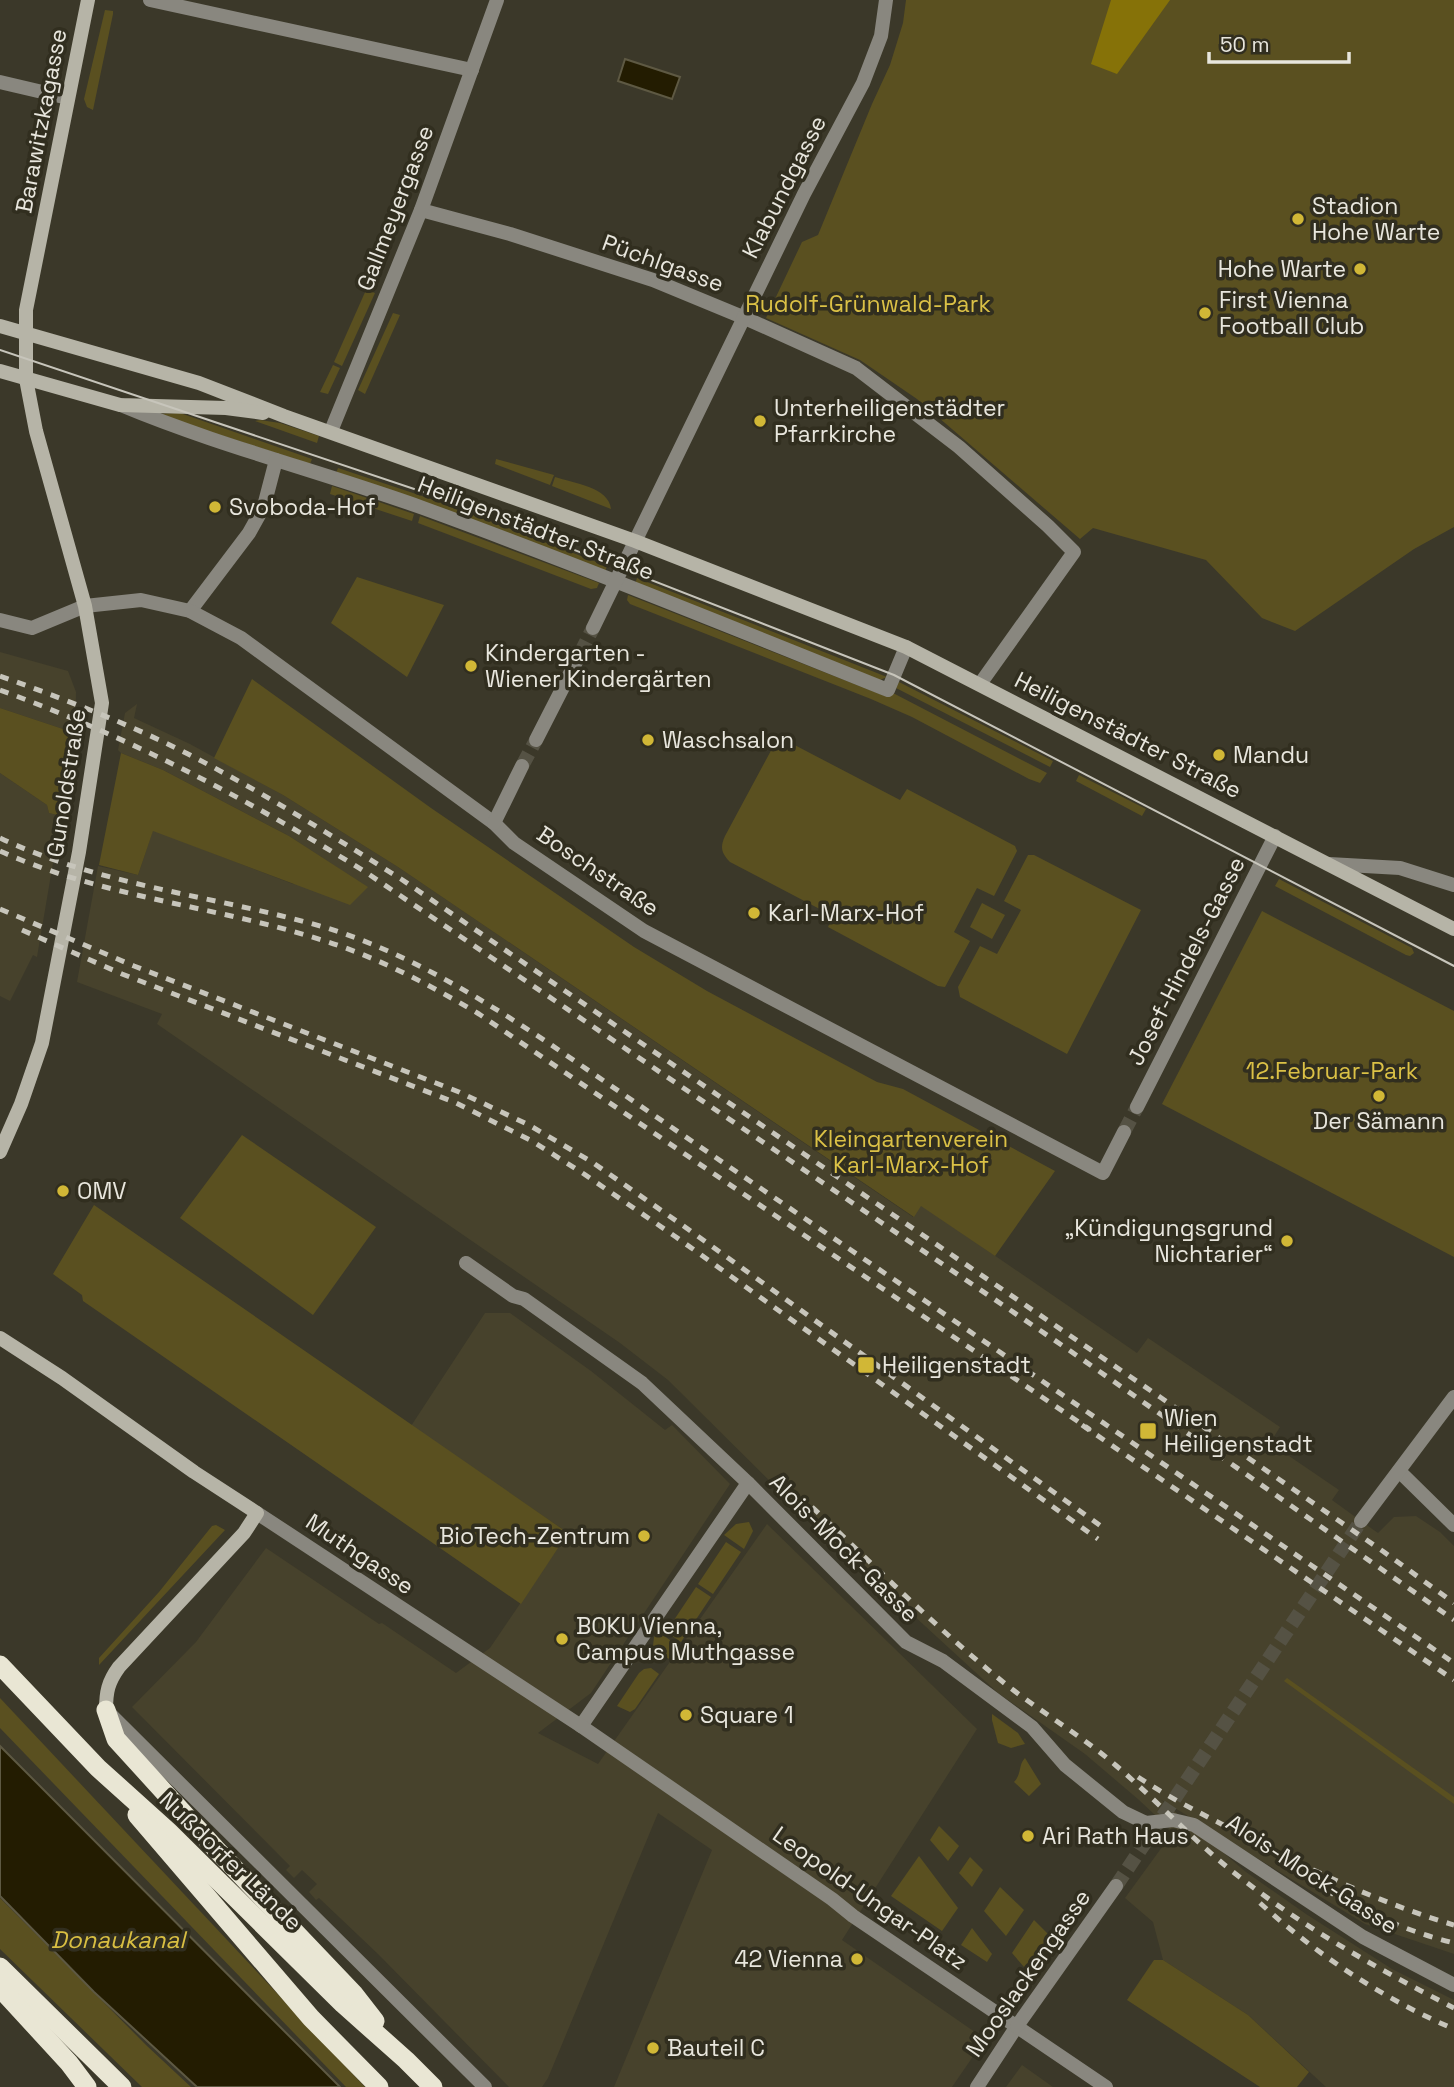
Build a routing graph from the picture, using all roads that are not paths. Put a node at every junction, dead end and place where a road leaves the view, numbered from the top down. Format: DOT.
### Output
graph roads {
  1 [pos="88,0"];
  2 [pos="150,0"];
  3 [pos="497,0"];
  4 [pos="886,0"];
  5 [pos="472,70"];
  6 [pos="0,82"];
  7 [pos="68,98"];
  8 [pos="421,210"];
  9 [pos="745,318"];
  10 [pos="0,326"];
  11 [pos="26,334"];
  12 [pos="0,371"];
  13 [pos="26,379"];
  14 [pos="120,405"];
  15 [pos="284,415"];
  16 [pos="331,430"];
  17 [pos="276,460"];
  18 [pos="635,541"];
  19 [pos="617,582"];
  20 [pos="85,607"];
  21 [pos="190,611"];
  22 [pos="0,620"];
  23 [pos="593,628"];
  24 [pos="906,647"];
  25 [pos="580,654"];
  26 [pos="980,684"];
  27 [pos="536,740"];
  28 [pos="522,766"];
  29 [pos="494,823"];
  30 [pos="1275,836"];
  31 [pos="1329,864"];
  32 [pos="1454,886"];
  33 [pos="1454,929"];
  34 [pos="1137,1107"];
  35 [pos="1124,1132"];
  36 [pos="0,1152"];
  37 [pos="466,1263"];
  38 [pos="0,1338"];
  39 [pos="1454,1397"];
  40 [pos="1399,1471"];
  41 [pos="748,1483"];
  42 [pos="257,1513"];
  43 [pos="1361,1521"];
  44 [pos="1454,1525"];
  45 [pos="0,1665"];
  46 [pos="106,1710"];
  47 [pos="581,1726"];
  48 [pos="98,1768"];
  49 [pos="697,1806"];
  50 [pos="1116,1886"];
  51 [pos="0,1967"];
  52 [pos="1454,1984"];
  53 [pos="0,1988"];
  54 [pos="1017,2026"];
  55 [pos="406,2060"];
  56 [pos="87,2087"];
  57 [pos="122,2087"];
  58 [pos="379,2087"];
  59 [pos="433,2087"];
  60 [pos="485,2087"];
  61 [pos="977,2087"];
  62 [pos="1106,2087"];
  1 -- 7 [label="main road, Barawitzkagasse"];
  2 -- 5 [label="street"];
  3 -- 5 [label="street, Gallmeyergasse"];
  4 -- 9 [label="street, Klabundgasse"];
  5 -- 8 [label="street, Gallmeyergasse"];
  6 -- 7 [label="street"];
  7 -- 11 [label="main road, Barawitzkagasse"];
  8 -- 9 [label="street, Püchlgasse"];
  8 -- 16 [label="street, Gallmeyergasse"];
  9 -- 18 [label="street, Klabundgasse"];
  9 -- 26 [label="street, Püchlgasse"];
  10 -- 11 [label="main road, Heiligenstädter Straße"];
  11 -- 13 [label="main road, Gunoldstraße"];
  11 -- 15 [label="main road, Heiligenstädter Straße"];
  12 -- 13 [label="main road, Heiligenstädter Straße"];
  13 -- 14 [label="main road, Heiligenstädter Straße"];
  13 -- 20 [label="main road, Gunoldstraße"];
  14 -- 15 [label="main road, Heiligenstädter Straße"];
  14 -- 17 [label="street, Heiligenstädter Straße"];
  15 -- 16 [label="main road, Heiligenstädter Straße"];
  16 -- 18 [label="main road, Heiligenstädter Straße"];
  17 -- 19 [label="street, Heiligenstädter Straße"];
  17 -- 21 [label="street"];
  18 -- 19 [label="street, Klabundgasse"];
  18 -- 24 [label="main road, Heiligenstädter Straße"];
  19 -- 23 [label="street, Klabundgasse"];
  19 -- 24 [label="street, Heiligenstädter Straße"];
  20 -- 21 [label="street, Boschstraße"];
  20 -- 22 [label="street, Boschstraße"];
  20 -- 36 [label="main road, Gunoldstraße"];
  21 -- 29 [label="street, Boschstraße"];
  24 -- 26 [label="main road, Heiligenstädter Straße"];
  25 -- 27 [label="street"];
  26 -- 30 [label="main road, Heiligenstädter Straße"];
  28 -- 29 [label="street"];
  29 -- 35 [label="street, Boschstraße"];
  30 -- 31 [label="main road, Heiligenstädter Straße"];
  30 -- 34 [label="street, Josef-Hindels-Gasse"];
  31 -- 32 [label="street, Heiligenstädter Straße"];
  31 -- 33 [label="main road, Heiligenstädter Straße"];
  37 -- 41 [label="street, Alois-Mock-Gasse"];
  38 -- 42 [label="main road, Muthgasse"];
  39 -- 40 [label="street"];
  40 -- 43 [label="street"];
  40 -- 44 [label="street"];
  41 -- 47 [label="street"];
  41 -- 52 [label="street, Alois-Mock-Gasse"];
  42 -- 46 [label="main road"];
  42 -- 47 [label="street, Muthgasse"];
  45 -- 48 [label="highway, Nußdorfer Lände"];
  46 -- 55 [label="highway"];
  46 -- 60 [label="street, Nußdorfer Lände"];
  47 -- 49 [label="street, Muthgasse"];
  48 -- 55 [label="highway, Nußdorfer Lände"];
  48 -- 58 [label="highway"];
  49 -- 54 [label="street, Leopold-Ungar-Platz"];
  50 -- 54 [label="street, Mooslackengasse"];
  51 -- 57 [label="highway"];
  53 -- 56 [label="highway"];
  54 -- 61 [label="street, Mooslackengasse"];
  54 -- 62 [label="street"];
  55 -- 59 [label="highway, Nußdorfer Lände"];
}
